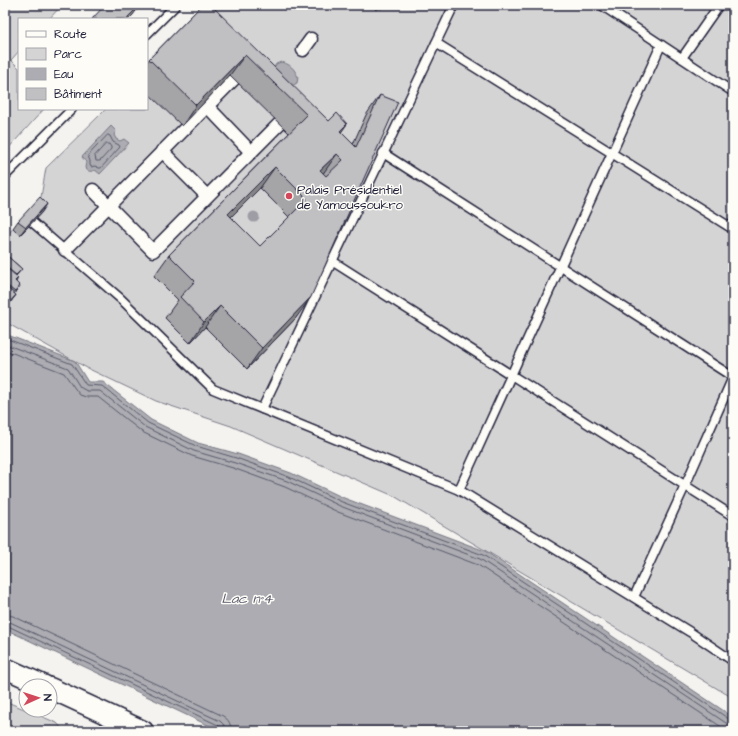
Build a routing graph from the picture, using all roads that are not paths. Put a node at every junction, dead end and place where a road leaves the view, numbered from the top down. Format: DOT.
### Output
graph roads {
  1 [pos="176,5"];
  2 [pos="454,5"];
  3 [pos="601,5"];
  4 [pos="719,5"];
  5 [pos="148,33"];
  6 [pos="311,39"];
  7 [pos="436,43"];
  8 [pos="661,45"];
  9 [pos="303,50"];
  10 [pos="682,58"];
  11 [pos="228,64"];
  12 [pos="733,92"];
  13 [pos="207,106"];
  14 [pos="71,110"];
  15 [pos="295,129"];
  16 [pos="162,151"];
  17 [pos="251,152"];
  18 [pos="383,153"];
  19 [pos="612,153"];
  20 [pos="5,176"];
  21 [pos="92,190"];
  22 [pos="207,196"];
  23 [pos="108,206"];
  24 [pos="32,222"];
  25 [pos="733,229"];
  26 [pos="65,250"];
  27 [pos="332,261"];
  28 [pos="560,267"];
  29 [pos="512,376"];
  30 [pos="733,377"];
  31 [pos="262,409"];
  32 [pos="685,486"];
  33 [pos="460,490"];
  34 [pos="733,516"];
  35 [pos="634,597"];
  36 [pos="733,661"];
  37 [pos="5,668"];
  38 [pos="27,678"];
  39 [pos="58,692"];
  40 [pos="143,731"];
  1 -- 5 [label="lane"];
  2 -- 7 [label="lane"];
  3 -- 8 [label="lane"];
  4 -- 10 [label="lane"];
  6 -- 9 [label="street"];
  7 -- 18 [label="lane"];
  7 -- 19 [label="lane"];
  8 -- 10 [label="lane"];
  8 -- 19 [label="lane"];
  10 -- 12 [label="lane"];
  11 -- 13 [label="street"];
  13 -- 16 [label="street"];
  13 -- 17 [label="street"];
  14 -- 20 [label="lane"];
  15 -- 17 [label="street"];
  16 -- 22 [label="street"];
  16 -- 23 [label="street"];
  17 -- 22 [label="street"];
  18 -- 27 [label="lane"];
  18 -- 28 [label="lane"];
  19 -- 25 [label="lane"];
  19 -- 28 [label="lane"];
  21 -- 23 [label="street"];
  22 -- 23 [label="street"];
  23 -- 26 [label="street"];
  24 -- 26 [label="lane"];
  26 -- 31 [label="lane"];
  27 -- 29 [label="lane"];
  27 -- 31 [label="lane"];
  28 -- 29 [label="lane"];
  28 -- 30 [label="lane"];
  29 -- 32 [label="lane"];
  29 -- 33 [label="lane"];
  30 -- 32 [label="lane"];
  31 -- 33 [label="lane"];
  32 -- 34 [label="lane"];
  32 -- 35 [label="lane"];
  33 -- 35 [label="lane"];
  35 -- 36 [label="lane"];
  37 -- 38 [label="street"];
  39 -- 40 [label="street"];
}
